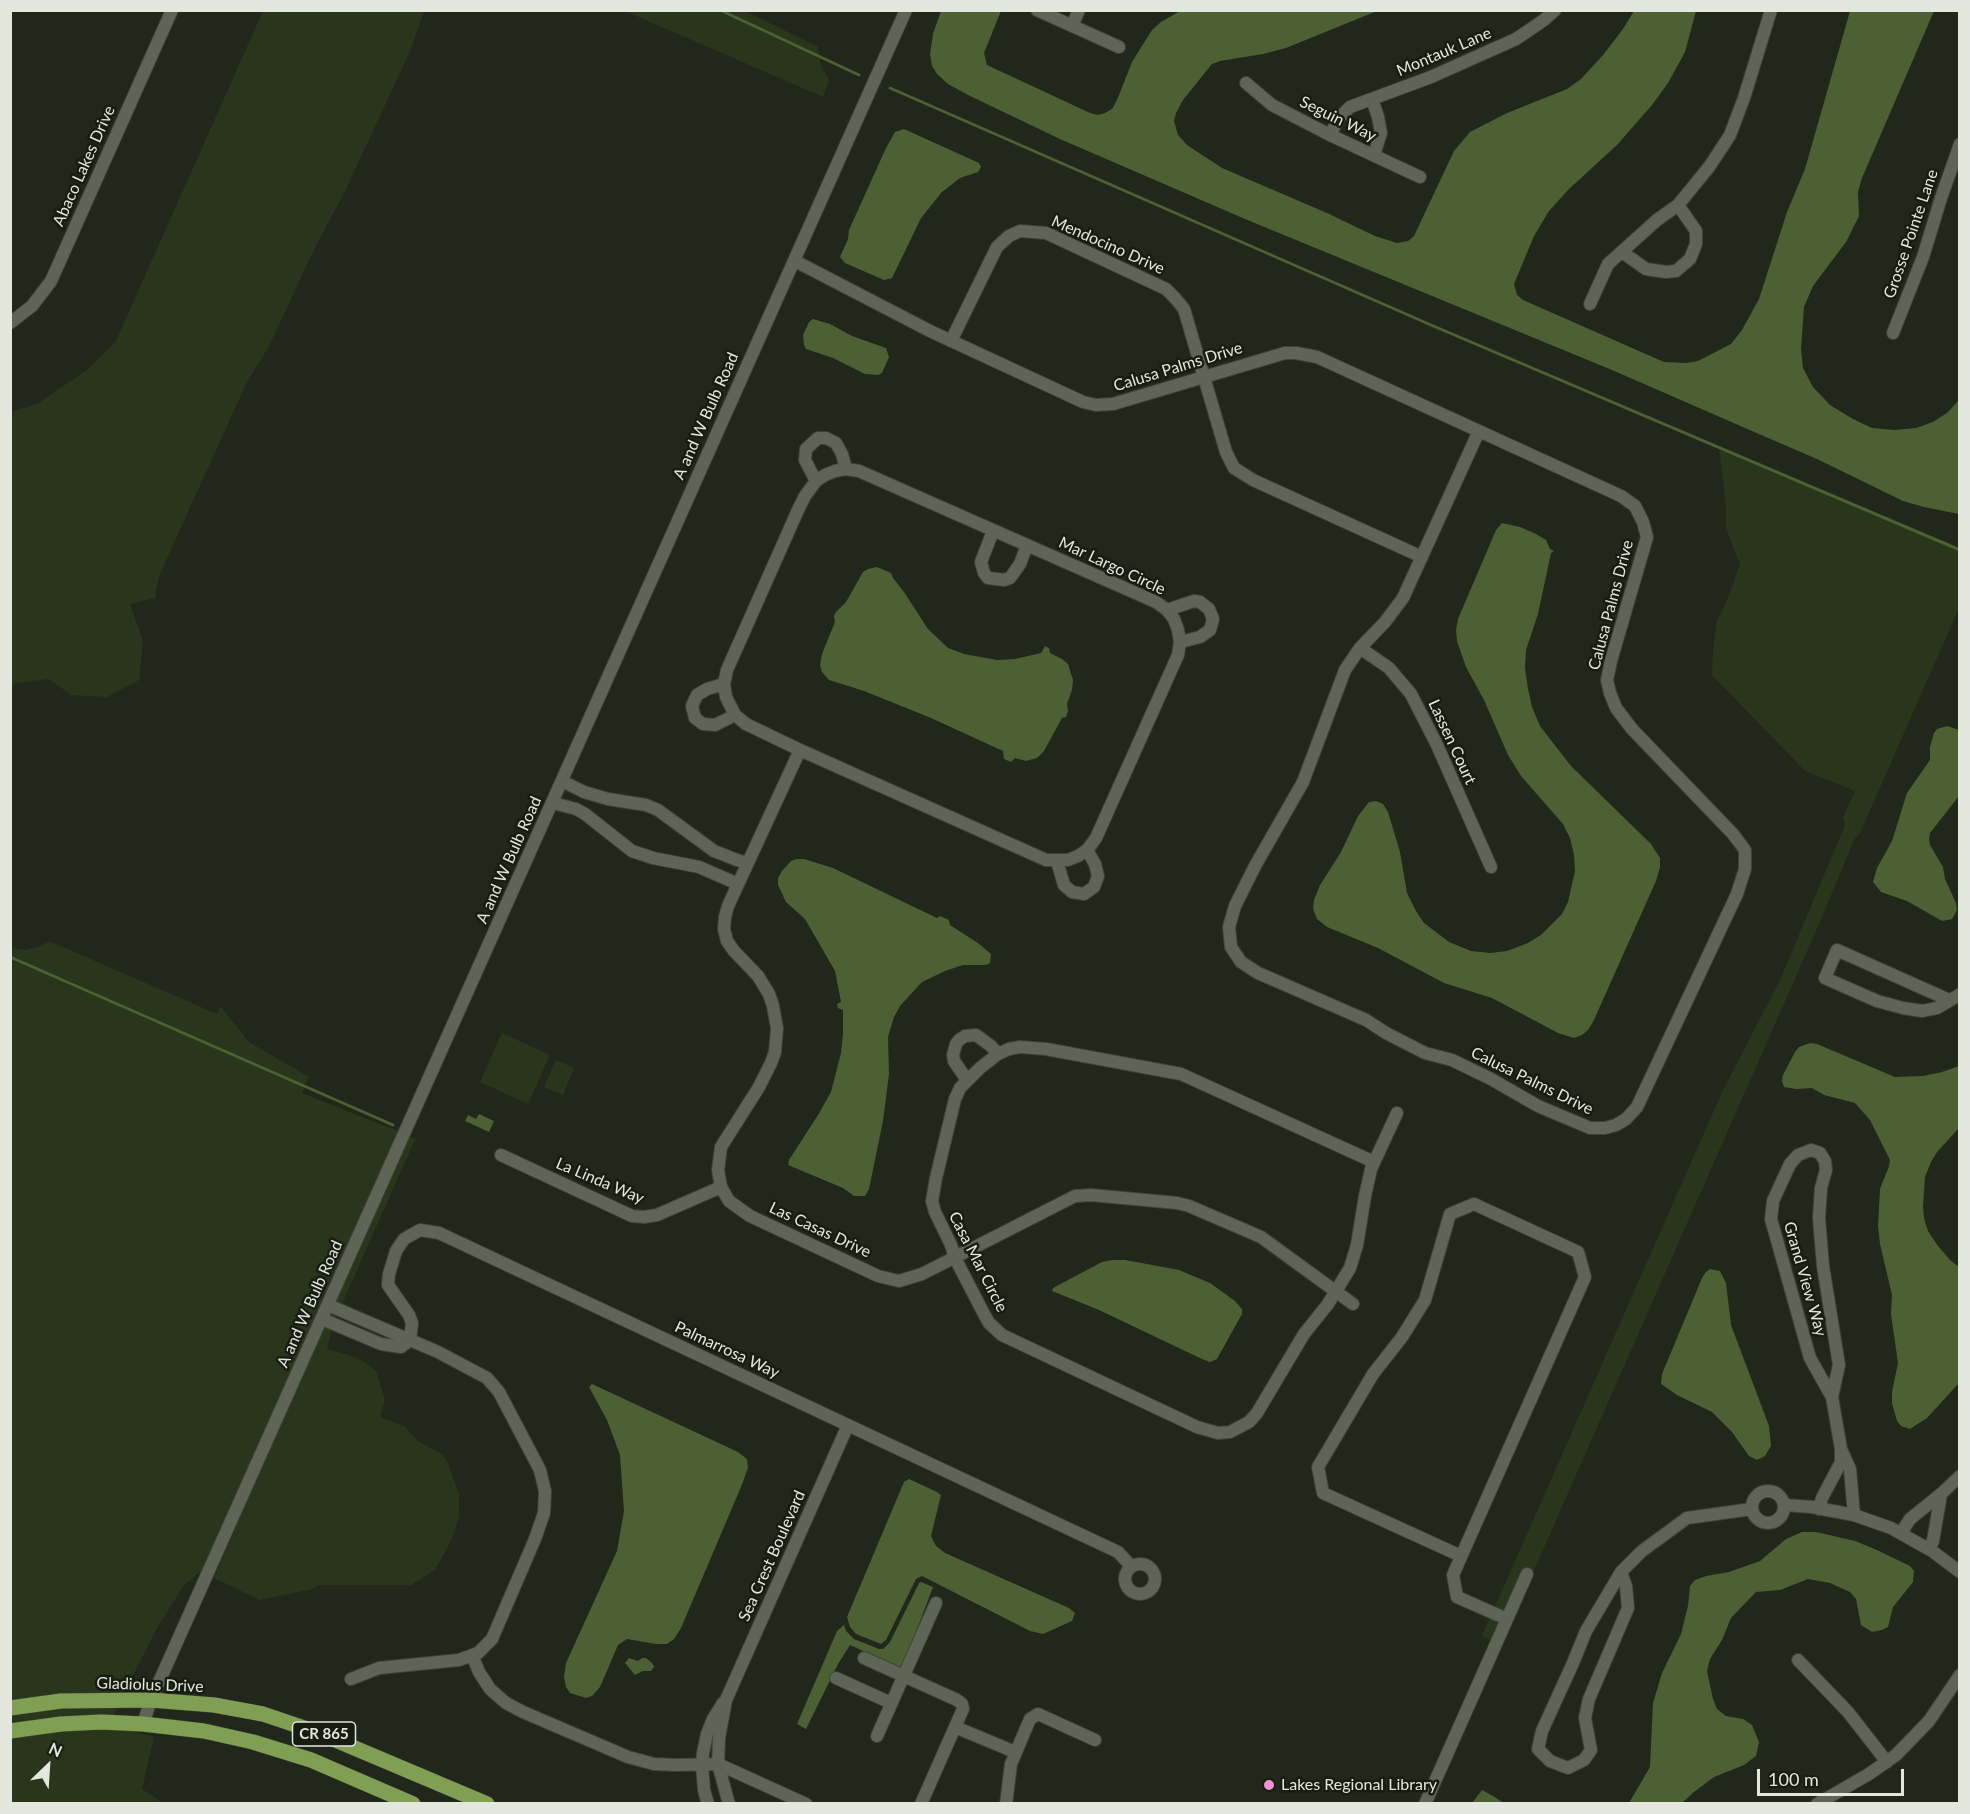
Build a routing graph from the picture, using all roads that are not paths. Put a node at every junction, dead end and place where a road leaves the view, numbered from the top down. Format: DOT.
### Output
graph roads {
  1 [pos="172,10"];
  2 [pos="906,10"];
  3 [pos="1036,10"];
  4 [pos="1079,10"];
  5 [pos="1555,10"];
  6 [pos="1771,10"];
  7 [pos="1072,26"];
  8 [pos="1119,47"];
  9 [pos="1246,83"];
  10 [pos="1372,99"];
  11 [pos="1330,135"];
  12 [pos="1959,144"];
  13 [pos="1374,155"];
  14 [pos="1420,177"];
  15 [pos="1678,205"];
  16 [pos="1622,252"];
  17 [pos="795,261"];
  18 [pos="1590,304"];
  19 [pos="10,323"];
  20 [pos="1893,333"];
  21 [pos="951,341"];
  22 [pos="1205,377"];
  23 [pos="1479,431"];
  24 [pos="846,470"];
  25 [pos="816,481"];
  26 [pos="993,531"];
  27 [pos="1027,545"];
  28 [pos="1422,557"];
  29 [pos="1167,610"];
  30 [pos="1180,642"];
  31 [pos="1360,648"];
  32 [pos="724,684"];
  33 [pos="735,715"];
  34 [pos="800,750"];
  35 [pos="562,781"];
  36 [pos="553,803"];
  37 [pos="1087,850"];
  38 [pos="1057,861"];
  39 [pos="748,863"];
  40 [pos="1491,867"];
  41 [pos="738,884"];
  42 [pos="1954,997"];
  43 [pos="998,1054"];
  44 [pos="967,1080"];
  45 [pos="1397,1113"];
  46 [pos="501,1155"];
  47 [pos="1374,1162"];
  48 [pos="721,1187"];
  49 [pos="955,1258"];
  50 [pos="1336,1291"];
  51 [pos="1353,1304"];
  52 [pos="328,1305"];
  53 [pos="322,1319"];
  54 [pos="410,1340"];
  55 [pos="1832,1397"];
  56 [pos="848,1425"];
  57 [pos="1841,1449"];
  58 [pos="1959,1476"];
  59 [pos="1941,1494"];
  60 [pos="1785,1505"];
  61 [pos="1752,1509"];
  62 [pos="1819,1509"];
  63 [pos="1854,1515"];
  64 [pos="1901,1533"];
  65 [pos="1929,1549"];
  66 [pos="1461,1556"];
  67 [pos="1131,1566"];
  68 [pos="1621,1572"];
  69 [pos="1959,1572"];
  70 [pos="1527,1574"];
  71 [pos="936,1603"];
  72 [pos="1507,1619"];
  73 [pos="472,1655"];
  74 [pos="864,1658"];
  75 [pos="1798,1660"];
  76 [pos="903,1675"];
  77 [pos="1959,1675"];
  78 [pos="351,1678"];
  79 [pos="836,1678"];
  80 [pos="726,1700"];
  81 [pos="151,1701"];
  82 [pos="891,1702"];
  83 [pos="10,1708"];
  84 [pos="143,1724"];
  85 [pos="955,1727"];
  86 [pos="10,1731"];
  87 [pos="877,1736"];
  88 [pos="1095,1740"];
  89 [pos="1015,1752"];
  90 [pos="1887,1762"];
  91 [pos="718,1764"];
  92 [pos="702,1765"];
  93 [pos="414,1803"];
  94 [pos="487,1803"];
  95 [pos="708,1803"];
  96 [pos="729,1803"];
  97 [pos="806,1803"];
  98 [pos="921,1803"];
  99 [pos="1006,1803"];
  100 [pos="1425,1803"];
  101 [pos="1817,1803"];
  1 -- 19 [label="street, Abaco Lakes Drive"];
  2 -- 17 [label="street, A and W Bulb Road"];
  3 -- 7 [label="street"];
  4 -- 7 [label="street"];
  5 -- 10 [label="street, Montauk Lane"];
  6 -- 15 [label="street"];
  7 -- 8 [label="street"];
  9 -- 11 [label="street, Seguin Way"];
  10 -- 11 [label="street, Montauk Lane"];
  10 -- 13 [label="street"];
  11 -- 13 [label="street, Seguin Way"];
  12 -- 20 [label="street, Grosse Pointe Lane"];
  13 -- 14 [label="street, Seguin Way"];
  15 -- 16 [label="street"];
  15 -- 16 [label="street"];
  16 -- 18 [label="street"];
  17 -- 21 [label="street, Calusa Palms Drive"];
  17 -- 35 [label="street, A and W Bulb Road"];
  21 -- 22 [label="street, Calusa Palms Drive"];
  21 -- 22 [label="street, Mendocino Drive"];
  22 -- 23 [label="street, Calusa Palms Drive"];
  22 -- 28 [label="street, Mendocino Drive"];
  23 -- 28 [label="street, Calusa Palms Drive"];
  23 -- 31 [label="street, Calusa Palms Drive"];
  24 -- 25 [label="street"];
  24 -- 25 [label="street"];
  24 -- 26 [label="street, Mar Largo Circle"];
  25 -- 32 [label="street"];
  26 -- 27 [label="street, Mar Largo Circle"];
  26 -- 27 [label="street"];
  27 -- 29 [label="street, Mar Largo Circle"];
  28 -- 31 [label="street, Calusa Palms Drive"];
  29 -- 30 [label="street, Mar Largo Circle"];
  29 -- 30 [label="street"];
  30 -- 37 [label="street"];
  31 -- 40 [label="street, Lassen Court"];
  32 -- 33 [label="street"];
  32 -- 33 [label="street"];
  33 -- 34 [label="street"];
  34 -- 38 [label="street"];
  34 -- 39 [label="street"];
  35 -- 36 [label="street, A and W Bulb Road"];
  35 -- 39 [label="street"];
  36 -- 41 [label="street"];
  36 -- 52 [label="street, A and W Bulb Road"];
  37 -- 38 [label="street"];
  37 -- 38 [label="street"];
  39 -- 41 [label="street"];
  41 -- 48 [label="street"];
  42 -- 42 [label="street"];
  43 -- 44 [label="street, Casa Mar Circle"];
  43 -- 44 [label="street"];
  43 -- 47 [label="street, Casa Mar Circle"];
  44 -- 49 [label="street, Casa Mar Circle"];
  45 -- 47 [label="street, Casa Mar Circle"];
  46 -- 48 [label="street, La Linda Way"];
  47 -- 50 [label="street, Casa Mar Circle"];
  48 -- 49 [label="street, Las Casas Drive"];
  49 -- 50 [label="street, Las Casas Drive"];
  49 -- 50 [label="street, Casa Mar Circle"];
  50 -- 51 [label="street, Las Casas Drive"];
  52 -- 53 [label="street, A and W Bulb Road"];
  52 -- 54 [label="street"];
  53 -- 54 [label="street"];
  53 -- 81 [label="street, A and W Bulb Road"];
  54 -- 56 [label="street, Palmarrosa Way"];
  54 -- 73 [label="street"];
  55 -- 55 [label="street, Grand View Way"];
  55 -- 57 [label="street, Grand View Way"];
  56 -- 67 [label="street, Palmarrosa Way"];
  56 -- 80 [label="street, Sea Crest Boulevard"];
  57 -- 62 [label="street, Grand View Way"];
  57 -- 63 [label="street, Grand View Way"];
  58 -- 59 [label="street"];
  59 -- 64 [label="street"];
  59 -- 65 [label="street"];
  60 -- 61 [label="street"];
  60 -- 61 [label="street"];
  60 -- 62 [label="street"];
  61 -- 68 [label="street"];
  62 -- 63 [label="street"];
  63 -- 64 [label="street"];
  64 -- 65 [label="street"];
  65 -- 69 [label="street"];
  66 -- 66 [label="street"];
  66 -- 72 [label="street"];
  68 -- 68 [label="street"];
  70 -- 72 [label="street"];
  71 -- 76 [label="street"];
  72 -- 100 [label="street"];
  73 -- 78 [label="street"];
  73 -- 92 [label="street"];
  74 -- 76 [label="street"];
  75 -- 90 [label="street"];
  76 -- 82 [label="street"];
  76 -- 85 [label="street"];
  77 -- 90 [label="street"];
  79 -- 82 [label="street"];
  80 -- 91 [label="street, Sea Crest Boulevard"];
  80 -- 92 [label="street, Sea Crest Boulevard"];
  81 -- 83 [label="main road, Gladiolus Drive / CR 865"];
  81 -- 84 [label="street, A and W Bulb Road"];
  81 -- 94 [label="main road, Gladiolus Drive / CR 865"];
  82 -- 87 [label="street"];
  84 -- 86 [label="main road, CR 865"];
  84 -- 93 [label="main road, CR 865"];
  85 -- 89 [label="street"];
  85 -- 98 [label="street"];
  88 -- 89 [label="street"];
  89 -- 99 [label="street"];
  90 -- 101 [label="street"];
  91 -- 92 [label="street"];
  91 -- 96 [label="street, Sea Crest Boulevard"];
  91 -- 97 [label="street"];
  92 -- 95 [label="street, Sea Crest Boulevard"];
}
